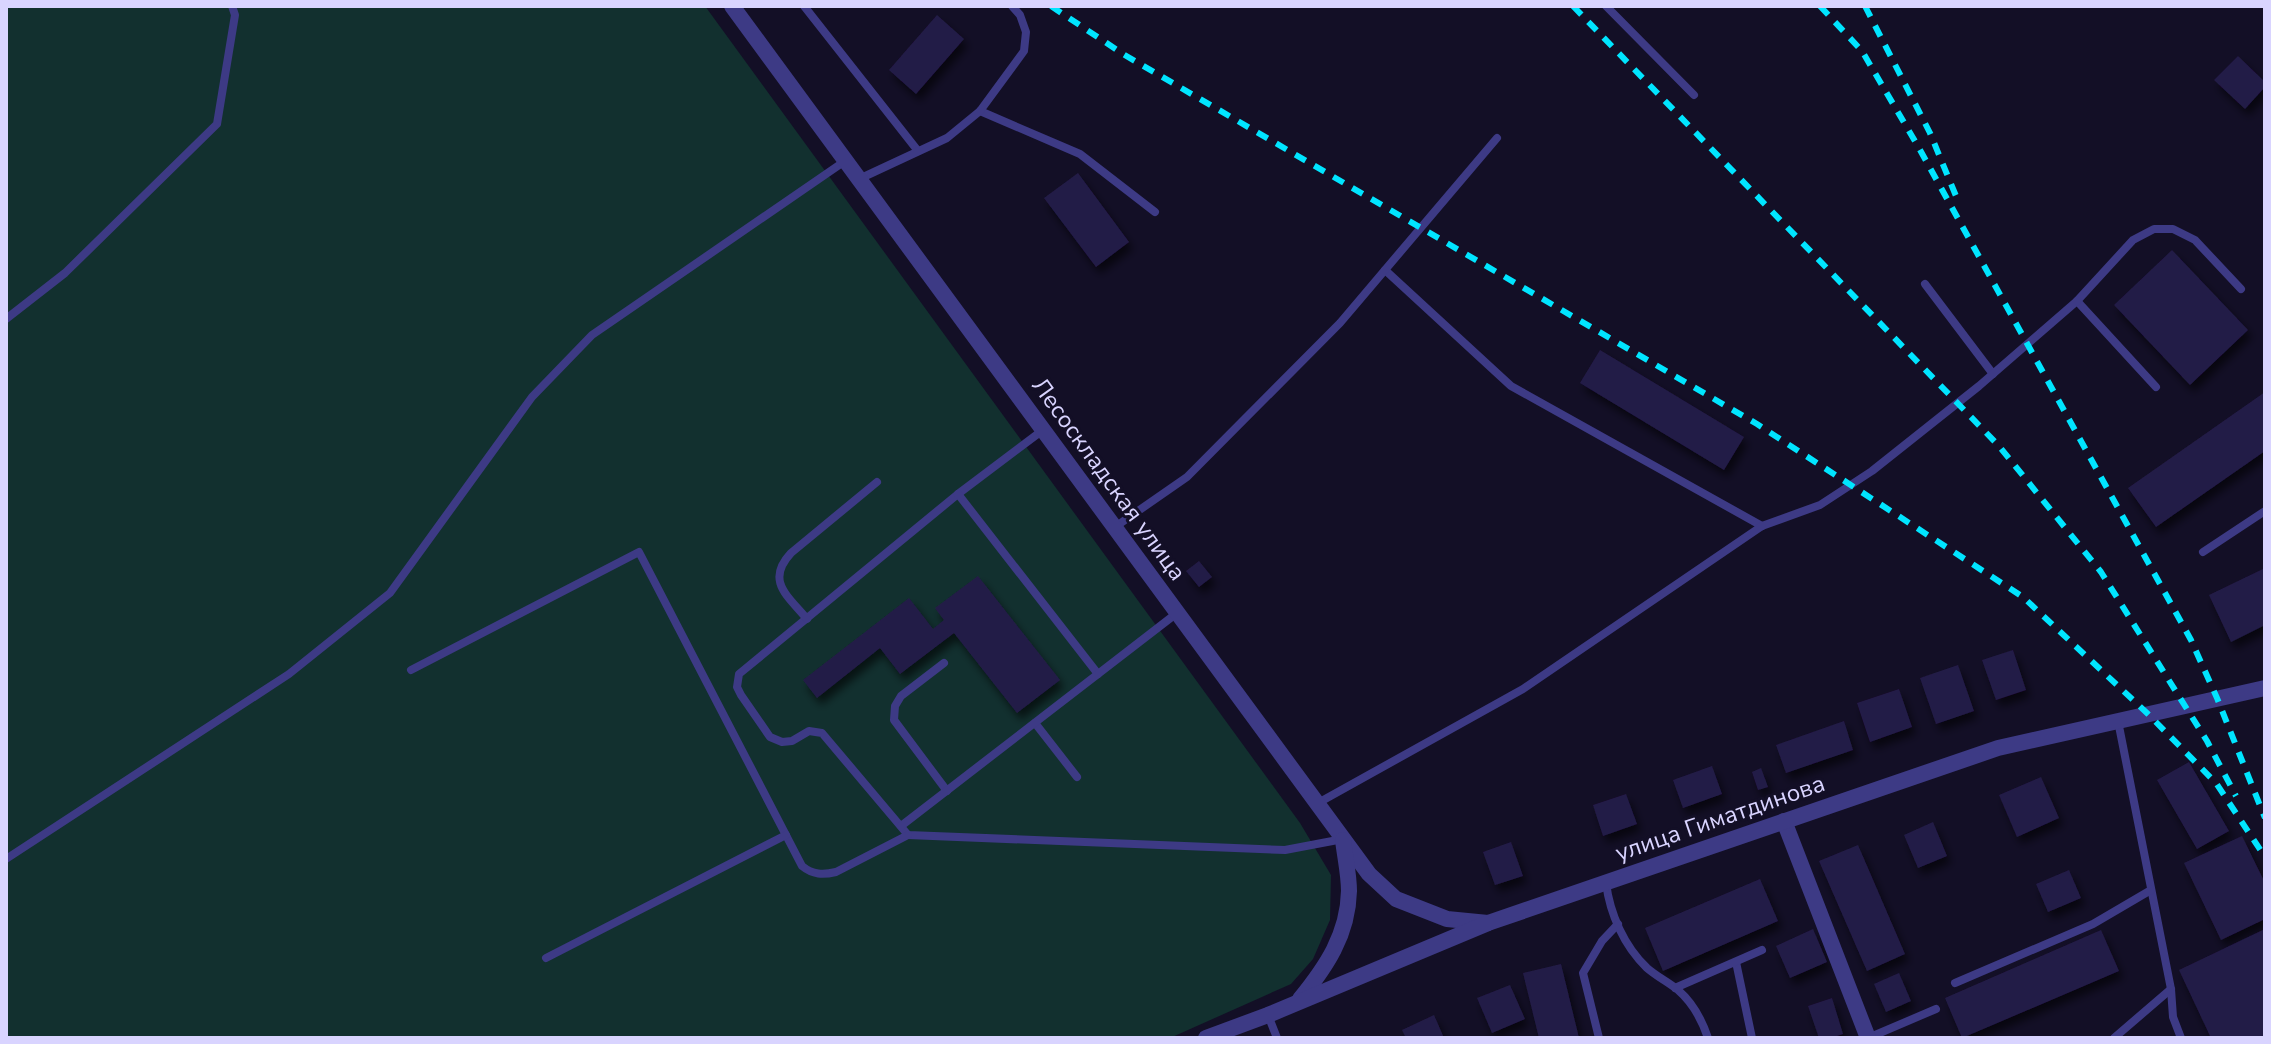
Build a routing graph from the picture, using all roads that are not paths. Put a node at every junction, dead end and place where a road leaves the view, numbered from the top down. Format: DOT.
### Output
graph roads {
  1 [pos="232,6"];
  2 [pos="732,6"];
  3 [pos="804,6"];
  4 [pos="1012,6"];
  5 [pos="1606,6"];
  6 [pos="1694,95"];
  7 [pos="980,111"];
  8 [pos="1497,138"];
  9 [pos="918,151"];
  10 [pos="846,161"];
  11 [pos="859,179"];
  12 [pos="1155,212"];
  13 [pos="1385,270"];
  14 [pos="1925,284"];
  15 [pos="2241,289"];
  16 [pos="2077,301"];
  17 [pos="6,319"];
  18 [pos="1993,374"];
  19 [pos="2156,387"];
  20 [pos="1043,430"];
  21 [pos="877,482"];
  22 [pos="958,494"];
  23 [pos="2265,511"];
  24 [pos="1762,526"];
  25 [pos="1115,527"];
  26 [pos="2203,552"];
  27 [pos="1177,613"];
  28 [pos="807,619"];
  29 [pos="944,663"];
  30 [pos="411,670"];
  31 [pos="1098,674"];
  32 [pos="2265,688"];
  33 [pos="2118,720"];
  34 [pos="1035,723"];
  35 [pos="1077,777"];
  36 [pos="947,791"];
  37 [pos="1317,803"];
  38 [pos="1784,821"];
  39 [pos="901,826"];
  40 [pos="786,835"];
  41 [pos="908,835"];
  42 [pos="1343,839"];
  43 [pos="6,859"];
  44 [pos="1606,882"];
  45 [pos="2151,890"];
  46 [pos="1488,923"];
  47 [pos="1618,924"];
  48 [pos="1762,950"];
  49 [pos="546,958"];
  50 [pos="1736,962"];
  51 [pos="1955,983"];
  52 [pos="1675,988"];
  53 [pos="2171,989"];
  54 [pos="1298,1002"];
  55 [pos="1936,1009"];
  56 [pos="1268,1015"];
  57 [pos="1206,1038"];
  58 [pos="1277,1038"];
  59 [pos="1599,1038"];
  60 [pos="1708,1038"];
  61 [pos="1752,1038"];
  62 [pos="1868,1038"];
  63 [pos="2114,1038"];
  64 [pos="2181,1038"];
  1 -- 17 [label="lane"];
  2 -- 10 [label="street, Лесоскладская улица"];
  3 -- 9 [label="lane"];
  4 -- 7 [label="lane"];
  5 -- 6 [label="lane"];
  7 -- 9 [label="lane"];
  7 -- 12 [label="lane"];
  8 -- 13 [label="lane"];
  9 -- 11 [label="lane"];
  10 -- 11 [label="street, Лесоскладская улица"];
  10 -- 43 [label="lane"];
  11 -- 20 [label="street, Лесоскладская улица"];
  13 -- 24 [label="lane"];
  13 -- 25 [label="lane"];
  14 -- 18 [label="lane"];
  15 -- 16 [label="lane"];
  16 -- 18 [label="lane"];
  16 -- 19 [label="lane"];
  18 -- 24 [label="lane"];
  20 -- 22 [label="lane"];
  20 -- 25 [label="street, Лесоскладская улица"];
  21 -- 28 [label="lane"];
  22 -- 28 [label="lane"];
  22 -- 31 [label="lane"];
  23 -- 26 [label="lane"];
  24 -- 37 [label="lane"];
  25 -- 27 [label="street, Лесоскладская улица"];
  27 -- 31 [label="lane"];
  27 -- 37 [label="street, Лесоскладская улица"];
  28 -- 39 [label="lane"];
  29 -- 36 [label="lane"];
  30 -- 40 [label="lane"];
  31 -- 34 [label="lane"];
  32 -- 33 [label="street, улица Гиматдинова"];
  33 -- 38 [label="street, улица Гиматдинова"];
  33 -- 45 [label="lane"];
  34 -- 35 [label="lane"];
  34 -- 36 [label="lane"];
  36 -- 39 [label="lane"];
  37 -- 42 [label="street, Лесоскладская улица"];
  38 -- 44 [label="street, улица Гиматдинова"];
  38 -- 62 [label="street"];
  39 -- 41 [label="lane"];
  40 -- 41 [label="lane"];
  40 -- 49 [label="lane"];
  41 -- 42 [label="lane"];
  42 -- 46 [label="street, Лесоскладская улица"];
  42 -- 54 [label="street"];
  44 -- 46 [label="street, улица Гиматдинова"];
  44 -- 47 [label="lane"];
  45 -- 51 [label="lane"];
  45 -- 53 [label="lane"];
  46 -- 54 [label="street, улица Гиматдинова"];
  47 -- 52 [label="lane"];
  47 -- 59 [label="lane"];
  48 -- 50 [label="lane"];
  50 -- 52 [label="lane"];
  50 -- 61 [label="lane"];
  52 -- 60 [label="lane"];
  53 -- 63 [label="lane"];
  53 -- 64 [label="lane"];
  54 -- 56 [label="street, улица Гиматдинова"];
  55 -- 62 [label="lane"];
  56 -- 57 [label="street, улица Гиматдинова"];
  56 -- 58 [label="lane"];
}
